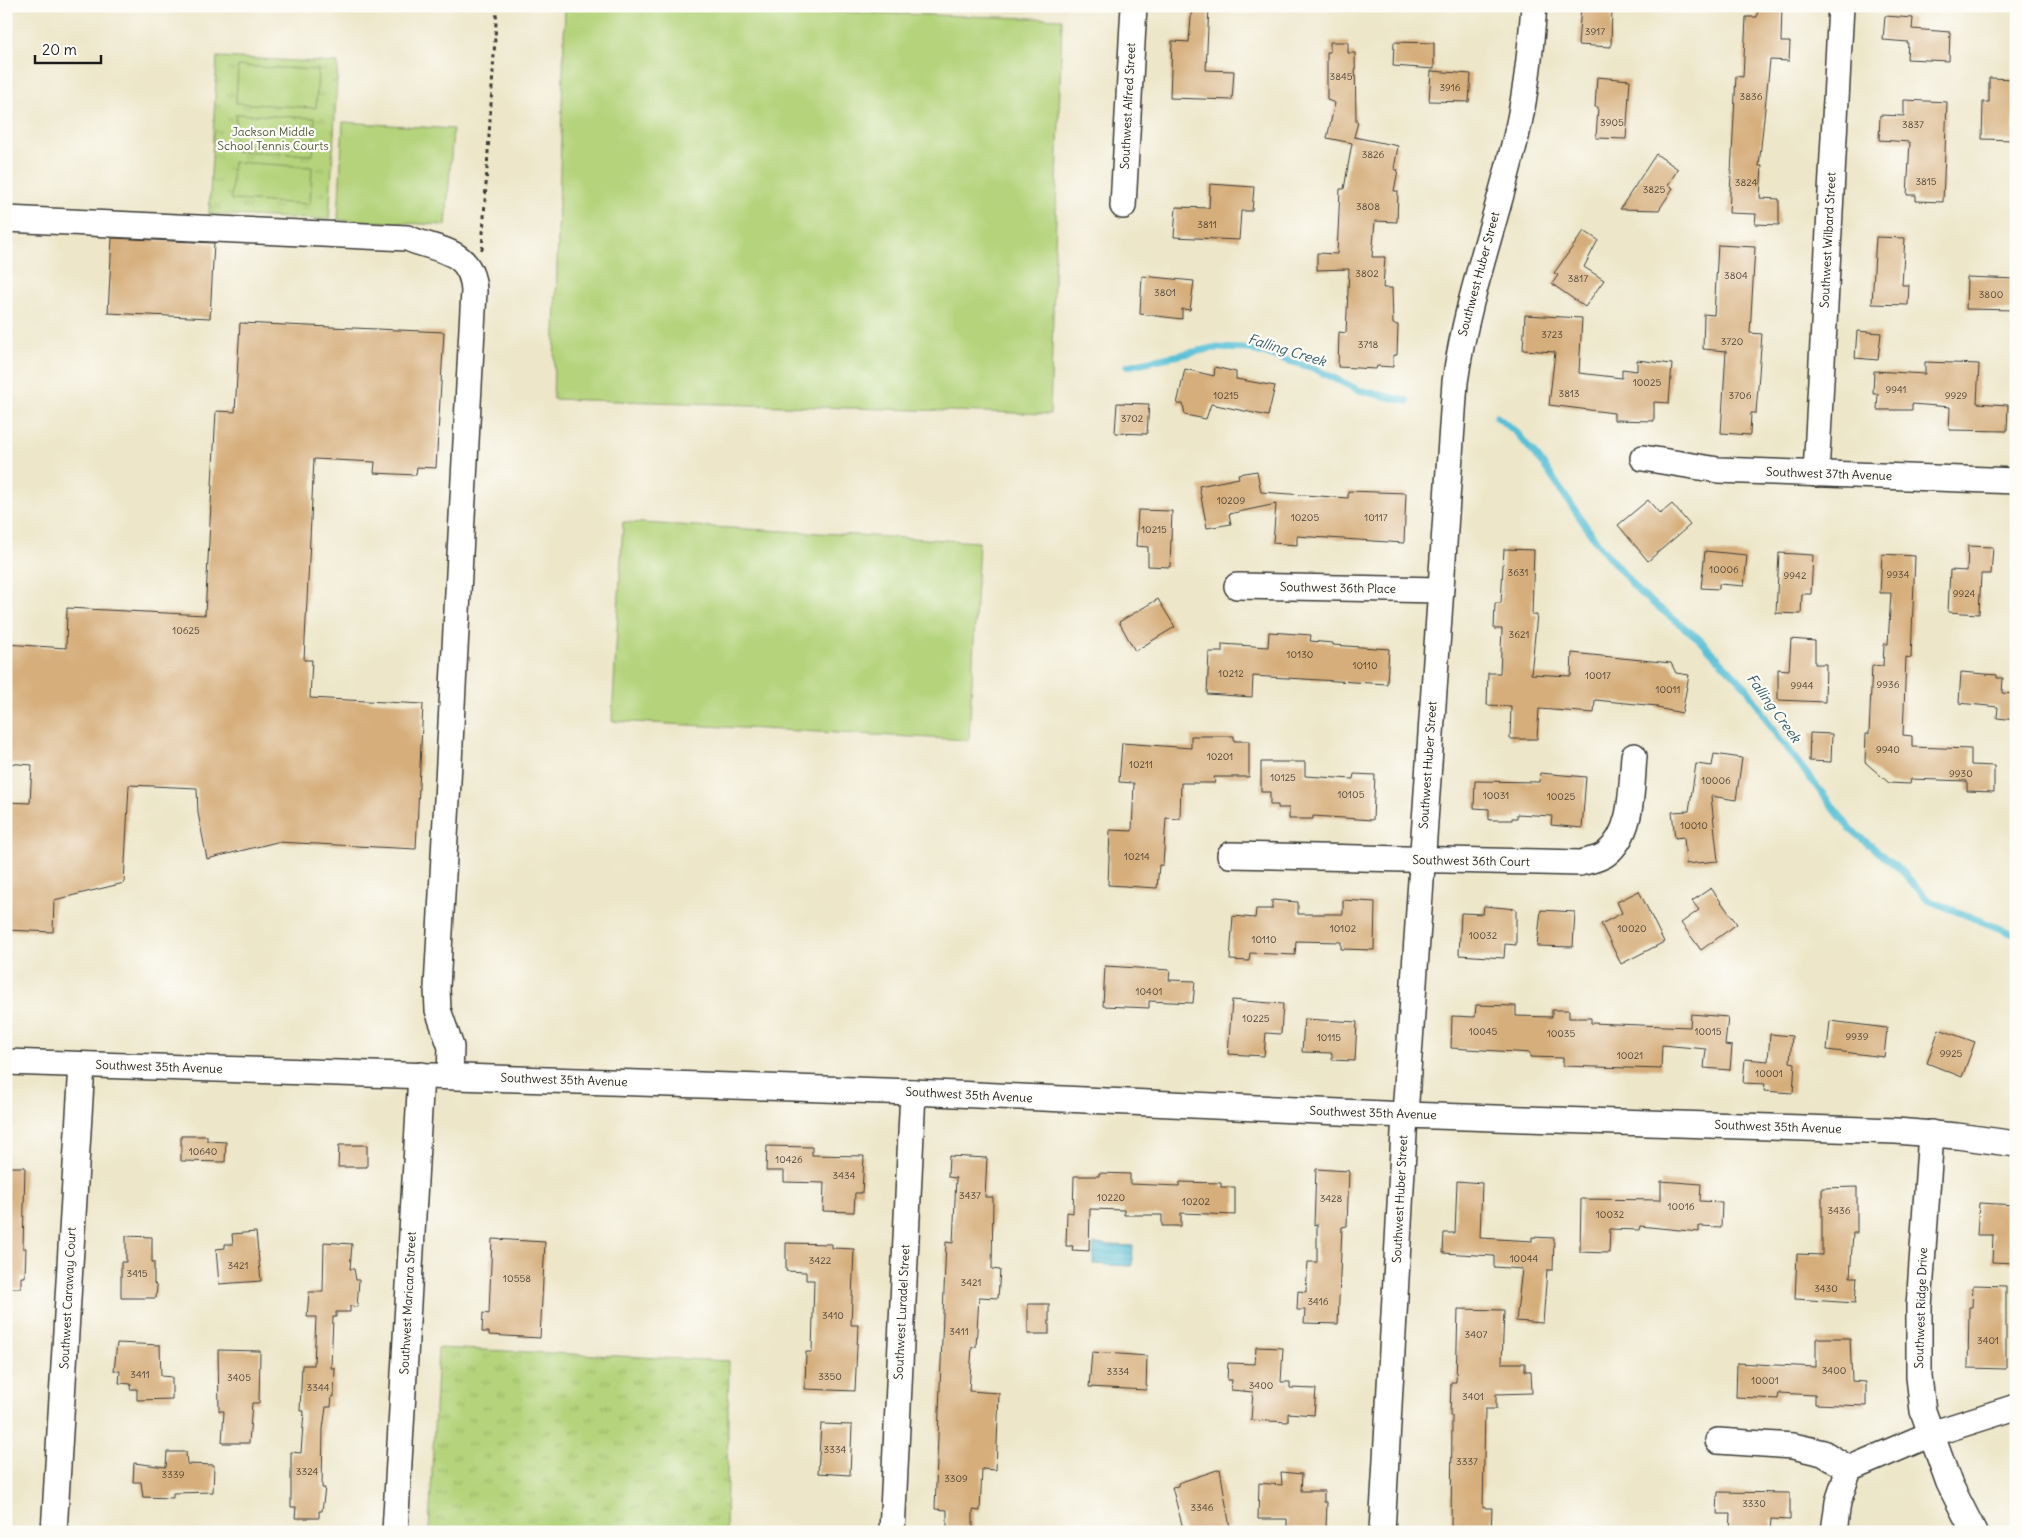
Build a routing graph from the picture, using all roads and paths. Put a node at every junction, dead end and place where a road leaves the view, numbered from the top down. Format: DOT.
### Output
graph roads {
  1 [pos="497,6"];
  2 [pos="1134,6"];
  3 [pos="1534,6"];
  4 [pos="1841,6"];
  5 [pos="1123,206"];
  6 [pos="6,219"];
  7 [pos="470,272"];
  8 [pos="1643,458"];
  9 [pos="1816,474"];
  10 [pos="2016,481"];
  11 [pos="1237,586"];
  12 [pos="1440,590"];
  13 [pos="1634,756"];
  14 [pos="1230,855"];
  15 [pos="1422,859"];
  16 [pos="6,1062"];
  17 [pos="82,1065"];
  18 [pos="421,1075"];
  19 [pos="450,1076"];
  20 [pos="913,1092"];
  21 [pos="1405,1115"];
  22 [pos="1931,1133"];
  23 [pos="2016,1144"];
  24 [pos="2016,1407"];
  25 [pos="1931,1434"];
  26 [pos="1718,1441"];
  27 [pos="1849,1469"];
  28 [pos="54,1532"];
  29 [pos="395,1532"];
  30 [pos="892,1532"];
  31 [pos="1382,1532"];
  32 [pos="1834,1532"];
  33 [pos="1974,1532"];
  1 -- 7 [label="path"];
  2 -- 5 [label="street, Southwest Alfred Street"];
  3 -- 12 [label="street, Southwest Huber Street"];
  4 -- 9 [label="street, Southwest Wilbard Street"];
  6 -- 7 [label="street"];
  7 -- 19 [label="street"];
  8 -- 9 [label="street, Southwest 37th Avenue"];
  9 -- 10 [label="street, Southwest 37th Avenue"];
  11 -- 12 [label="street, Southwest 36th Place"];
  12 -- 15 [label="street, Southwest Huber Street"];
  13 -- 15 [label="street, Southwest 36th Court"];
  14 -- 15 [label="street, Southwest 36th Court"];
  15 -- 21 [label="street, Southwest Huber Street"];
  16 -- 17 [label="street, Southwest 35th Avenue"];
  17 -- 18 [label="street, Southwest 35th Avenue"];
  17 -- 28 [label="street, Southwest Caraway Court"];
  18 -- 19 [label="street, Southwest 35th Avenue"];
  18 -- 29 [label="street, Southwest Maricara Street"];
  19 -- 20 [label="street, Southwest 35th Avenue"];
  20 -- 21 [label="street, Southwest 35th Avenue"];
  20 -- 30 [label="street, Southwest Luradel Street"];
  21 -- 22 [label="street, Southwest 35th Avenue"];
  21 -- 31 [label="street, Southwest Huber Street"];
  22 -- 23 [label="street, Southwest 35th Avenue"];
  22 -- 25 [label="street, Southwest Ridge Drive"];
  24 -- 25 [label="street"];
  25 -- 27 [label="street"];
  25 -- 33 [label="street, Southwest Ridge Drive"];
  26 -- 27 [label="street"];
  27 -- 32 [label="street"];
}
